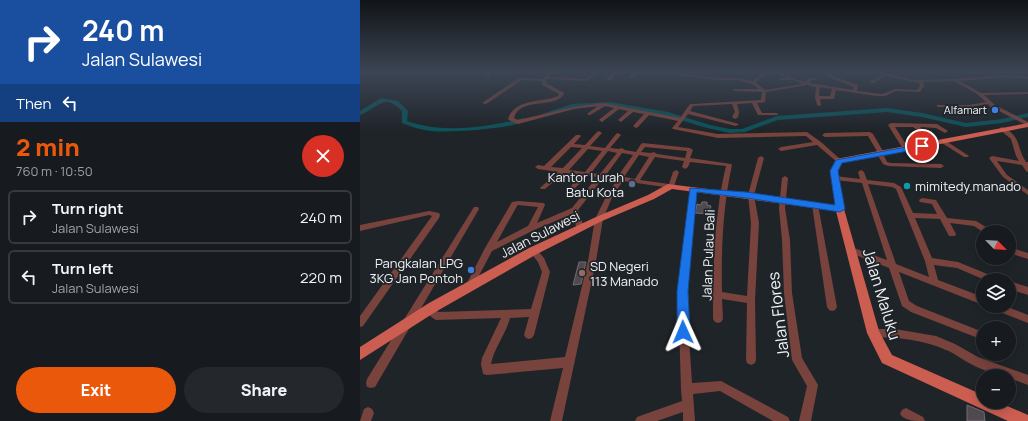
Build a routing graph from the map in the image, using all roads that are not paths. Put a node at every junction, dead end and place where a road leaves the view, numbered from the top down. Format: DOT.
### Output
graph roads {
  1 [pos="764,91"];
  2 [pos="502,92"];
  3 [pos="557,92"];
  4 [pos="817,92"];
  5 [pos="834,92"];
  6 [pos="855,92"];
  7 [pos="891,92"];
  8 [pos="977,92"];
  9 [pos="1028,93"];
  10 [pos="981,94"];
  11 [pos="816,96"];
  12 [pos="754,102"];
  13 [pos="484,103"];
  14 [pos="734,103"];
  15 [pos="988,103"];
  16 [pos="603,104"];
  17 [pos="710,104"];
  18 [pos="819,105"];
  19 [pos="939,106"];
  20 [pos="618,107"];
  21 [pos="632,110"];
  22 [pos="648,113"];
  23 [pos="590,114"];
  24 [pos="776,114"];
  25 [pos="683,117"];
  26 [pos="735,118"];
  27 [pos="711,119"];
  28 [pos="602,120"];
  29 [pos="621,120"];
  30 [pos="736,124"];
  31 [pos="1028,124"];
  32 [pos="914,125"];
  33 [pos="636,126"];
  34 [pos="1002,129"];
  35 [pos="945,131"];
  36 [pos="599,133"];
  37 [pos="618,135"];
  38 [pos="825,135"];
  39 [pos="578,136"];
  40 [pos="819,143"];
  41 [pos="941,143"];
  42 [pos="570,145"];
  43 [pos="588,147"];
  44 [pos="606,148"];
  45 [pos="781,149"];
  46 [pos="906,149"];
  47 [pos="622,150"];
  48 [pos="638,152"];
  49 [pos="654,154"];
  50 [pos="880,154"];
  51 [pos="966,156"];
  52 [pos="761,158"];
  53 [pos="688,159"];
  54 [pos="839,161"];
  55 [pos="1025,164"];
  56 [pos="941,166"];
  57 [pos="538,167"];
  58 [pos="685,167"];
  59 [pos="546,168"];
  60 [pos="564,170"];
  61 [pos="1028,170"];
  62 [pos="676,172"];
  63 [pos="587,173"];
  64 [pos="602,175"];
  65 [pos="862,177"];
  66 [pos="621,178"];
  67 [pos="785,178"];
  68 [pos="835,178"];
  69 [pos="637,180"];
  70 [pos="671,186"];
  71 [pos="573,187"];
  72 [pos="543,188"];
  73 [pos="693,189"];
  74 [pos="723,192"];
  75 [pos="1028,193"];
  76 [pos="751,196"];
  77 [pos="781,200"];
  78 [pos="922,200"];
  79 [pos="814,205"];
  80 [pos="476,209"];
  81 [pos="840,209"];
  82 [pos="574,210"];
  83 [pos="910,215"];
  84 [pos="942,218"];
  85 [pos="598,219"];
  86 [pos="978,225"];
  87 [pos="580,227"];
  88 [pos="360,228"];
  89 [pos="531,228"];
  90 [pos="952,234"];
  91 [pos="488,250"];
  92 [pos="851,250"];
  93 [pos="533,251"];
  94 [pos="1016,252"];
  95 [pos="1028,256"];
  96 [pos="929,261"];
  97 [pos="891,265"];
  98 [pos="977,273"];
  99 [pos="935,283"];
  100 [pos="470,285"];
  101 [pos="1016,288"];
  102 [pos="1028,291"];
  103 [pos="718,295"];
  104 [pos="976,298"];
  105 [pos="751,300"];
  106 [pos="433,307"];
  107 [pos="832,307"];
  108 [pos="535,313"];
  109 [pos="1013,313"];
  110 [pos="506,314"];
  111 [pos="1028,319"];
  112 [pos="718,320"];
  113 [pos="360,323"];
  114 [pos="402,328"];
  115 [pos="873,333"];
  116 [pos="976,333"];
  117 [pos="529,335"];
  118 [pos="360,354"];
  119 [pos="751,360"];
  120 [pos="570,362"];
  121 [pos="1028,380"];
  122 [pos="370,383"];
  123 [pos="686,389"];
  124 [pos="687,405"];
  125 [pos="906,414"];
  126 [pos="556,421"];
  127 [pos="641,421"];
  128 [pos="689,421"];
  129 [pos="784,421"];
  130 [pos="805,421"];
  131 [pos="919,421"];
  132 [pos="1024,421"];
  1 -- 12 [label="street"];
  2 -- 13 [label="street"];
  3 -- 16 [label="street"];
  4 -- 11 [label="street"];
  5 -- 11 [label="street"];
  6 -- 7 [label="street"];
  8 -- 10 [label="street"];
  9 -- 10 [label="street"];
  10 -- 15 [label="street"];
  11 -- 18 [label="street"];
  12 -- 14 [label="street"];
  12 -- 24 [label="street"];
  14 -- 17 [label="street"];
  14 -- 26 [label="street"];
  15 -- 19 [label="street"];
  15 -- 31 [label="street"];
  16 -- 20 [label="street"];
  16 -- 23 [label="street"];
  17 -- 25 [label="street"];
  17 -- 27 [label="street"];
  20 -- 21 [label="street"];
  20 -- 28 [label="street"];
  21 -- 22 [label="street"];
  21 -- 29 [label="street"];
  22 -- 25 [label="street"];
  22 -- 33 [label="street"];
  25 -- 27 [label="street"];
  25 -- 40 [label="street"];
  27 -- 30 [label="street"];
  31 -- 34 [label="main road"];
  32 -- 35 [label="street"];
  32 -- 41 [label="street"];
  32 -- 46 [label="street"];
  34 -- 41 [label="main road"];
  34 -- 55 [label="street"];
  36 -- 43 [label="street"];
  37 -- 44 [label="street"];
  38 -- 50 [label="street"];
  39 -- 42 [label="street"];
  40 -- 45 [label="street"];
  40 -- 54 [label="street"];
  41 -- 46 [label="main road"];
  41 -- 51 [label="street"];
  42 -- 43 [label="street"];
  42 -- 59 [label="street"];
  43 -- 44 [label="street"];
  43 -- 60 [label="street"];
  44 -- 47 [label="street"];
  44 -- 63 [label="street"];
  46 -- 50 [label="main road"];
  47 -- 48 [label="street"];
  47 -- 64 [label="street"];
  48 -- 49 [label="street"];
  48 -- 53 [label="street"];
  48 -- 66 [label="street"];
  49 -- 53 [label="street"];
  49 -- 69 [label="street"];
  50 -- 54 [label="main road"];
  50 -- 56 [label="street"];
  52 -- 76 [label="street"];
  53 -- 58 [label="street"];
  53 -- 74 [label="street, Jalan Pulau Bali"];
  54 -- 68 [label="main road"];
  55 -- 61 [label="street"];
  55 -- 75 [label="street"];
  57 -- 59 [label="street"];
  59 -- 60 [label="street"];
  60 -- 63 [label="street"];
  60 -- 72 [label="street"];
  62 -- 70 [label="street"];
  63 -- 64 [label="street"];
  63 -- 71 [label="street"];
  64 -- 66 [label="street"];
  64 -- 82 [label="street"];
  65 -- 68 [label="street"];
  65 -- 83 [label="street"];
  65 -- 97 [label="street"];
  66 -- 69 [label="street"];
  66 -- 85 [label="street"];
  67 -- 77 [label="street, Jalan Flores"];
  68 -- 81 [label="main road"];
  69 -- 70 [label="street"];
  70 -- 73 [label="main road"];
  70 -- 85 [label="main road, Jalan Sulawesi"];
  73 -- 74 [label="main road"];
  73 -- 123 [label="street"];
  74 -- 76 [label="main road"];
  74 -- 103 [label="street, Jalan Pulau Bali"];
  76 -- 77 [label="main road"];
  76 -- 105 [label="street"];
  77 -- 79 [label="main road"];
  77 -- 130 [label="street, Jalan Flores"];
  78 -- 84 [label="street"];
  79 -- 81 [label="main road"];
  79 -- 107 [label="street"];
  80 -- 114 [label="street"];
  81 -- 92 [label="main road, Jalan Maluku"];
  82 -- 87 [label="street"];
  82 -- 89 [label="street"];
  83 -- 84 [label="street"];
  83 -- 96 [label="street"];
  84 -- 86 [label="street"];
  84 -- 90 [label="street"];
  85 -- 87 [label="main road, Jalan Sulawesi"];
  85 -- 120 [label="street"];
  87 -- 93 [label="main road, Jalan Sulawesi"];
  88 -- 113 [label="street"];
  89 -- 91 [label="street"];
  89 -- 91 [label="street"];
  91 -- 100 [label="street"];
  92 -- 97 [label="street"];
  92 -- 115 [label="main road, Jalan Maluku"];
  93 -- 100 [label="main road, Jalan Sulawesi"];
  93 -- 108 [label="street"];
  94 -- 95 [label="street"];
  96 -- 98 [label="street"];
  96 -- 99 [label="street"];
  97 -- 99 [label="street"];
  97 -- 116 [label="street"];
  99 -- 104 [label="street"];
  100 -- 106 [label="main road, Jalan Sulawesi"];
  101 -- 102 [label="street"];
  103 -- 105 [label="street"];
  103 -- 112 [label="street, Jalan Pulau Bali"];
  105 -- 119 [label="street"];
  106 -- 110 [label="street"];
  106 -- 114 [label="main road, Jalan Sulawesi"];
  108 -- 110 [label="street"];
  108 -- 117 [label="street"];
  109 -- 111 [label="street"];
  110 -- 120 [label="street"];
  114 -- 118 [label="main road, Jalan Sulawesi"];
  114 -- 122 [label="street"];
  115 -- 121 [label="street"];
  115 -- 132 [label="main road, Jalan Maluku"];
  120 -- 126 [label="street"];
  123 -- 124 [label="street"];
  123 -- 129 [label="street"];
  124 -- 127 [label="street"];
  124 -- 128 [label="street"];
  125 -- 131 [label="street"];
}
